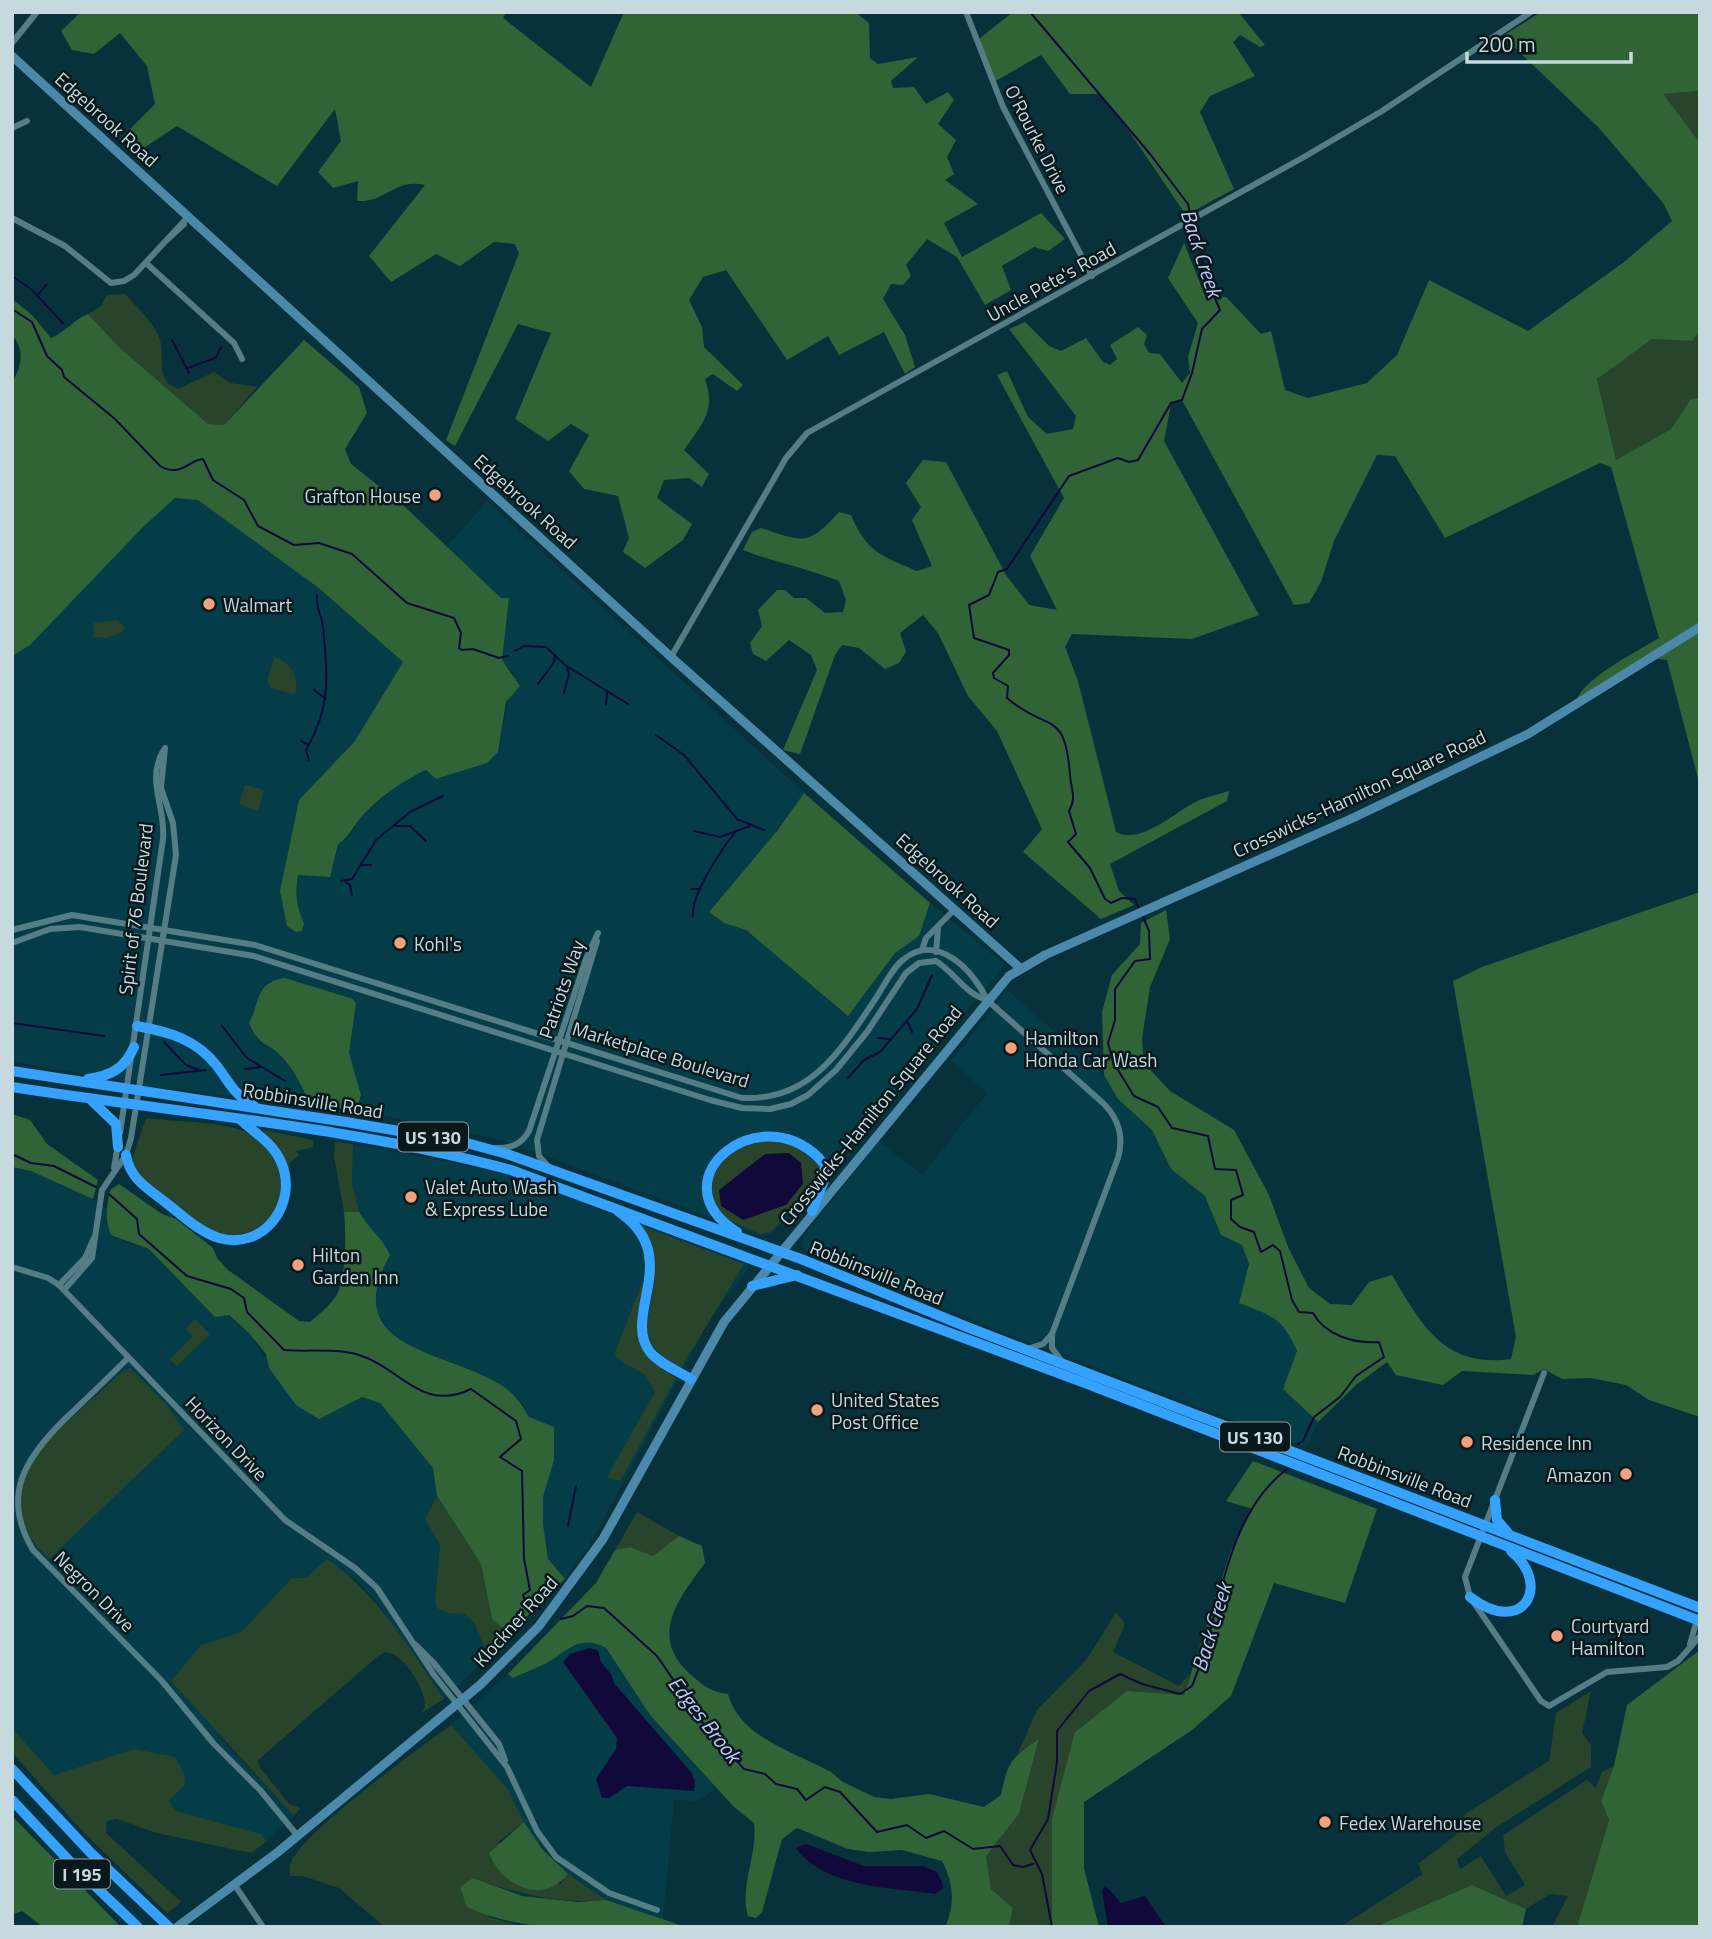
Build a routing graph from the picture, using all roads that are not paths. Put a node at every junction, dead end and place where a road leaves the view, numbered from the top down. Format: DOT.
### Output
graph roads {
  1 [pos="37,12"];
  2 [pos="967,12"];
  3 [pos="1531,12"];
  4 [pos="12,43"];
  5 [pos="12,56"];
  6 [pos="27,121"];
  7 [pos="12,128"];
  8 [pos="188,217"];
  9 [pos="12,218"];
  10 [pos="146,263"];
  11 [pos="1092,276"];
  12 [pos="242,359"];
  13 [pos="1700,627"];
  14 [pos="671,657"];
  15 [pos="954,910"];
  16 [pos="939,927"];
  17 [pos="150,928"];
  18 [pos="12,930"];
  19 [pos="166,930"];
  20 [pos="149,937"];
  21 [pos="164,940"];
  22 [pos="12,943"];
  23 [pos="998,948"];
  24 [pos="922,950"];
  25 [pos="936,950"];
  26 [pos="1007,956"];
  27 [pos="936,961"];
  28 [pos="1032,961"];
  29 [pos="1020,968"];
  30 [pos="1004,980"];
  31 [pos="987,1000"];
  32 [pos="137,1026"];
  33 [pos="150,1028"];
  34 [pos="559,1040"];
  35 [pos="568,1043"];
  36 [pos="134,1047"];
  37 [pos="556,1051"];
  38 [pos="565,1054"];
  39 [pos="12,1071"];
  40 [pos="76,1081"];
  41 [pos="12,1087"];
  42 [pos="128,1089"];
  43 [pos="140,1091"];
  44 [pos="90,1100"];
  45 [pos="125,1105"];
  46 [pos="138,1107"];
  47 [pos="259,1109"];
  48 [pos="241,1120"];
  49 [pos="484,1148"];
  50 [pos="122,1151"];
  51 [pos="114,1169"];
  52 [pos="558,1173"];
  53 [pos="610,1205"];
  54 [pos="812,1211"];
  55 [pos="751,1241"];
  56 [pos="780,1251"];
  57 [pos="769,1265"];
  58 [pos="12,1267"];
  59 [pos="797,1275"];
  60 [pos="752,1286"];
  61 [pos="61,1288"];
  62 [pos="1052,1334"];
  63 [pos="1022,1354"];
  64 [pos="128,1358"];
  65 [pos="1065,1364"];
  66 [pos="1544,1373"];
  67 [pos="691,1379"];
  68 [pos="1495,1500"];
  69 [pos="1483,1531"];
  70 [pos="1506,1540"];
  71 [pos="1470,1597"];
  72 [pos="1699,1617"];
  73 [pos="1700,1636"];
  74 [pos="1688,1649"];
  75 [pos="460,1702"];
  76 [pos="13,1770"];
  77 [pos="12,1800"];
  78 [pos="297,1835"];
  79 [pos="234,1885"];
  80 [pos="657,1910"];
  81 [pos="138,1927"];
  82 [pos="169,1927"];
  83 [pos="177,1927"];
  84 [pos="263,1927"];
  1 -- 4 [label="street"];
  2 -- 11 [label="street, O'Rourke Drive"];
  3 -- 11 [label="street, Uncle Pete's Road"];
  5 -- 8 [label="main road, Edgebrook Road"];
  6 -- 7 [label="street"];
  8 -- 10 [label="street"];
  8 -- 14 [label="main road, Edgebrook Road"];
  9 -- 10 [label="street"];
  10 -- 12 [label="street"];
  11 -- 14 [label="street, Uncle Pete's Road"];
  13 -- 28 [label="main road, Crosswicks-Hamilton Square Road"];
  14 -- 15 [label="main road, Edgebrook Road"];
  15 -- 16 [label="street, Marketplace Boulevard"];
  15 -- 23 [label="main road, Edgebrook Road"];
  16 -- 24 [label="street, Marketplace Boulevard"];
  16 -- 25 [label="street"];
  17 -- 18 [label="street, Marketplace Boulevard"];
  17 -- 19 [label="street, Marketplace Boulevard"];
  17 -- 19 [label="street, Spirit of 76 Boulevard"];
  17 -- 20 [label="street, Spirit of 76 Boulevard"];
  19 -- 21 [label="street, Spirit of 76 Boulevard"];
  19 -- 34 [label="street, Marketplace Boulevard"];
  20 -- 21 [label="street, Marketplace Boulevard"];
  20 -- 22 [label="street, Marketplace Boulevard"];
  20 -- 32 [label="street, Spirit of 76 Boulevard"];
  21 -- 33 [label="street, Spirit of 76 Boulevard"];
  21 -- 37 [label="street, Marketplace Boulevard"];
  23 -- 26 [label="main road, Edgebrook Road"];
  23 -- 30 [label="main road"];
  24 -- 25 [label="street"];
  24 -- 35 [label="street, Marketplace Boulevard"];
  25 -- 27 [label="street"];
  25 -- 31 [label="street"];
  26 -- 28 [label="main road"];
  26 -- 29 [label="main road, Edgebrook Road"];
  27 -- 31 [label="street"];
  27 -- 38 [label="street, Marketplace Boulevard"];
  28 -- 29 [label="main road, Crosswicks-Hamilton Square Road"];
  29 -- 30 [label="main road, Crosswicks-Hamilton Square Road"];
  30 -- 31 [label="main road, Crosswicks-Hamilton Square Road"];
  31 -- 54 [label="main road, Crosswicks-Hamilton Square Road"];
  31 -- 62 [label="street"];
  32 -- 33 [label="highway"];
  32 -- 36 [label="street, Spirit of 76 Boulevard"];
  33 -- 43 [label="street, Spirit of 76 Boulevard"];
  33 -- 47 [label="highway"];
  34 -- 35 [label="street, Marketplace Boulevard"];
  34 -- 35 [label="street, Patriots Way"];
  34 -- 37 [label="street, Patriots Way"];
  35 -- 38 [label="street, Patriots Way"];
  36 -- 40 [label="highway"];
  36 -- 42 [label="street, Spirit of 76 Boulevard"];
  37 -- 38 [label="street, Marketplace Boulevard"];
  37 -- 49 [label="street, Patriots Way"];
  38 -- 52 [label="street, Patriots Way"];
  39 -- 40 [label="highway, Robbinsville Road / US 130"];
  40 -- 42 [label="highway, Robbinsville Road / US 130"];
  41 -- 44 [label="highway, Robbinsville Road / US 130"];
  42 -- 43 [label="highway, Robbinsville Road / US 130"];
  42 -- 45 [label="street, Spirit of 76 Boulevard"];
  43 -- 46 [label="street, Spirit of 76 Boulevard"];
  43 -- 47 [label="highway, Robbinsville Road / US 130"];
  44 -- 45 [label="highway, Robbinsville Road / US 130"];
  44 -- 50 [label="highway"];
  45 -- 46 [label="highway, Robbinsville Road / US 130"];
  45 -- 50 [label="street, Spirit of 76 Boulevard"];
  46 -- 48 [label="highway, Robbinsville Road / US 130"];
  46 -- 50 [label="street"];
  47 -- 49 [label="highway, Robbinsville Road / US 130"];
  48 -- 50 [label="highway"];
  48 -- 53 [label="highway, Robbinsville Road / US 130"];
  49 -- 52 [label="highway, Robbinsville Road / US 130"];
  50 -- 51 [label="street"];
  50 -- 51 [label="street"];
  51 -- 61 [label="street"];
  52 -- 55 [label="highway, Robbinsville Road / US 130"];
  53 -- 57 [label="highway, Robbinsville Road / US 130"];
  53 -- 67 [label="highway"];
  54 -- 55 [label="highway"];
  54 -- 56 [label="main road, Crosswicks-Hamilton Square Road"];
  55 -- 56 [label="highway, Robbinsville Road / US 130"];
  56 -- 57 [label="main road, Klockner Road"];
  56 -- 63 [label="highway, Robbinsville Road / US 130"];
  57 -- 59 [label="highway, Robbinsville Road / US 130"];
  57 -- 60 [label="main road, Klockner Road"];
  58 -- 61 [label="street, Horizon Drive"];
  59 -- 60 [label="highway"];
  59 -- 63 [label="highway, Robbinsville Road / US 130"];
  60 -- 67 [label="main road, Klockner Road"];
  61 -- 64 [label="street, Horizon Drive"];
  62 -- 63 [label="street"];
  62 -- 65 [label="street"];
  63 -- 65 [label="highway, Robbinsville Road"];
  63 -- 69 [label="highway, Robbinsville Road / US 130"];
  64 -- 75 [label="street, Horizon Drive"];
  64 -- 78 [label="street, Negron Drive"];
  65 -- 69 [label="highway, Robbinsville Road / US 130"];
  66 -- 68 [label="street"];
  67 -- 75 [label="main road, Klockner Road"];
  68 -- 69 [label="street"];
  68 -- 70 [label="highway"];
  69 -- 70 [label="highway, Robbinsville Road / US 130"];
  69 -- 71 [label="street"];
  70 -- 71 [label="highway"];
  70 -- 72 [label="highway, Robbinsville Road / US 130"];
  71 -- 74 [label="street"];
  72 -- 74 [label="street"];
  73 -- 74 [label="street"];
  75 -- 78 [label="main road, Klockner Road"];
  75 -- 80 [label="street, Horizon Drive"];
  76 -- 82 [label="highway, I 195"];
  77 -- 81 [label="highway, I 195"];
  78 -- 79 [label="main road, Klockner Road"];
  79 -- 83 [label="main road, Klockner Road"];
  79 -- 84 [label="street"];
}
